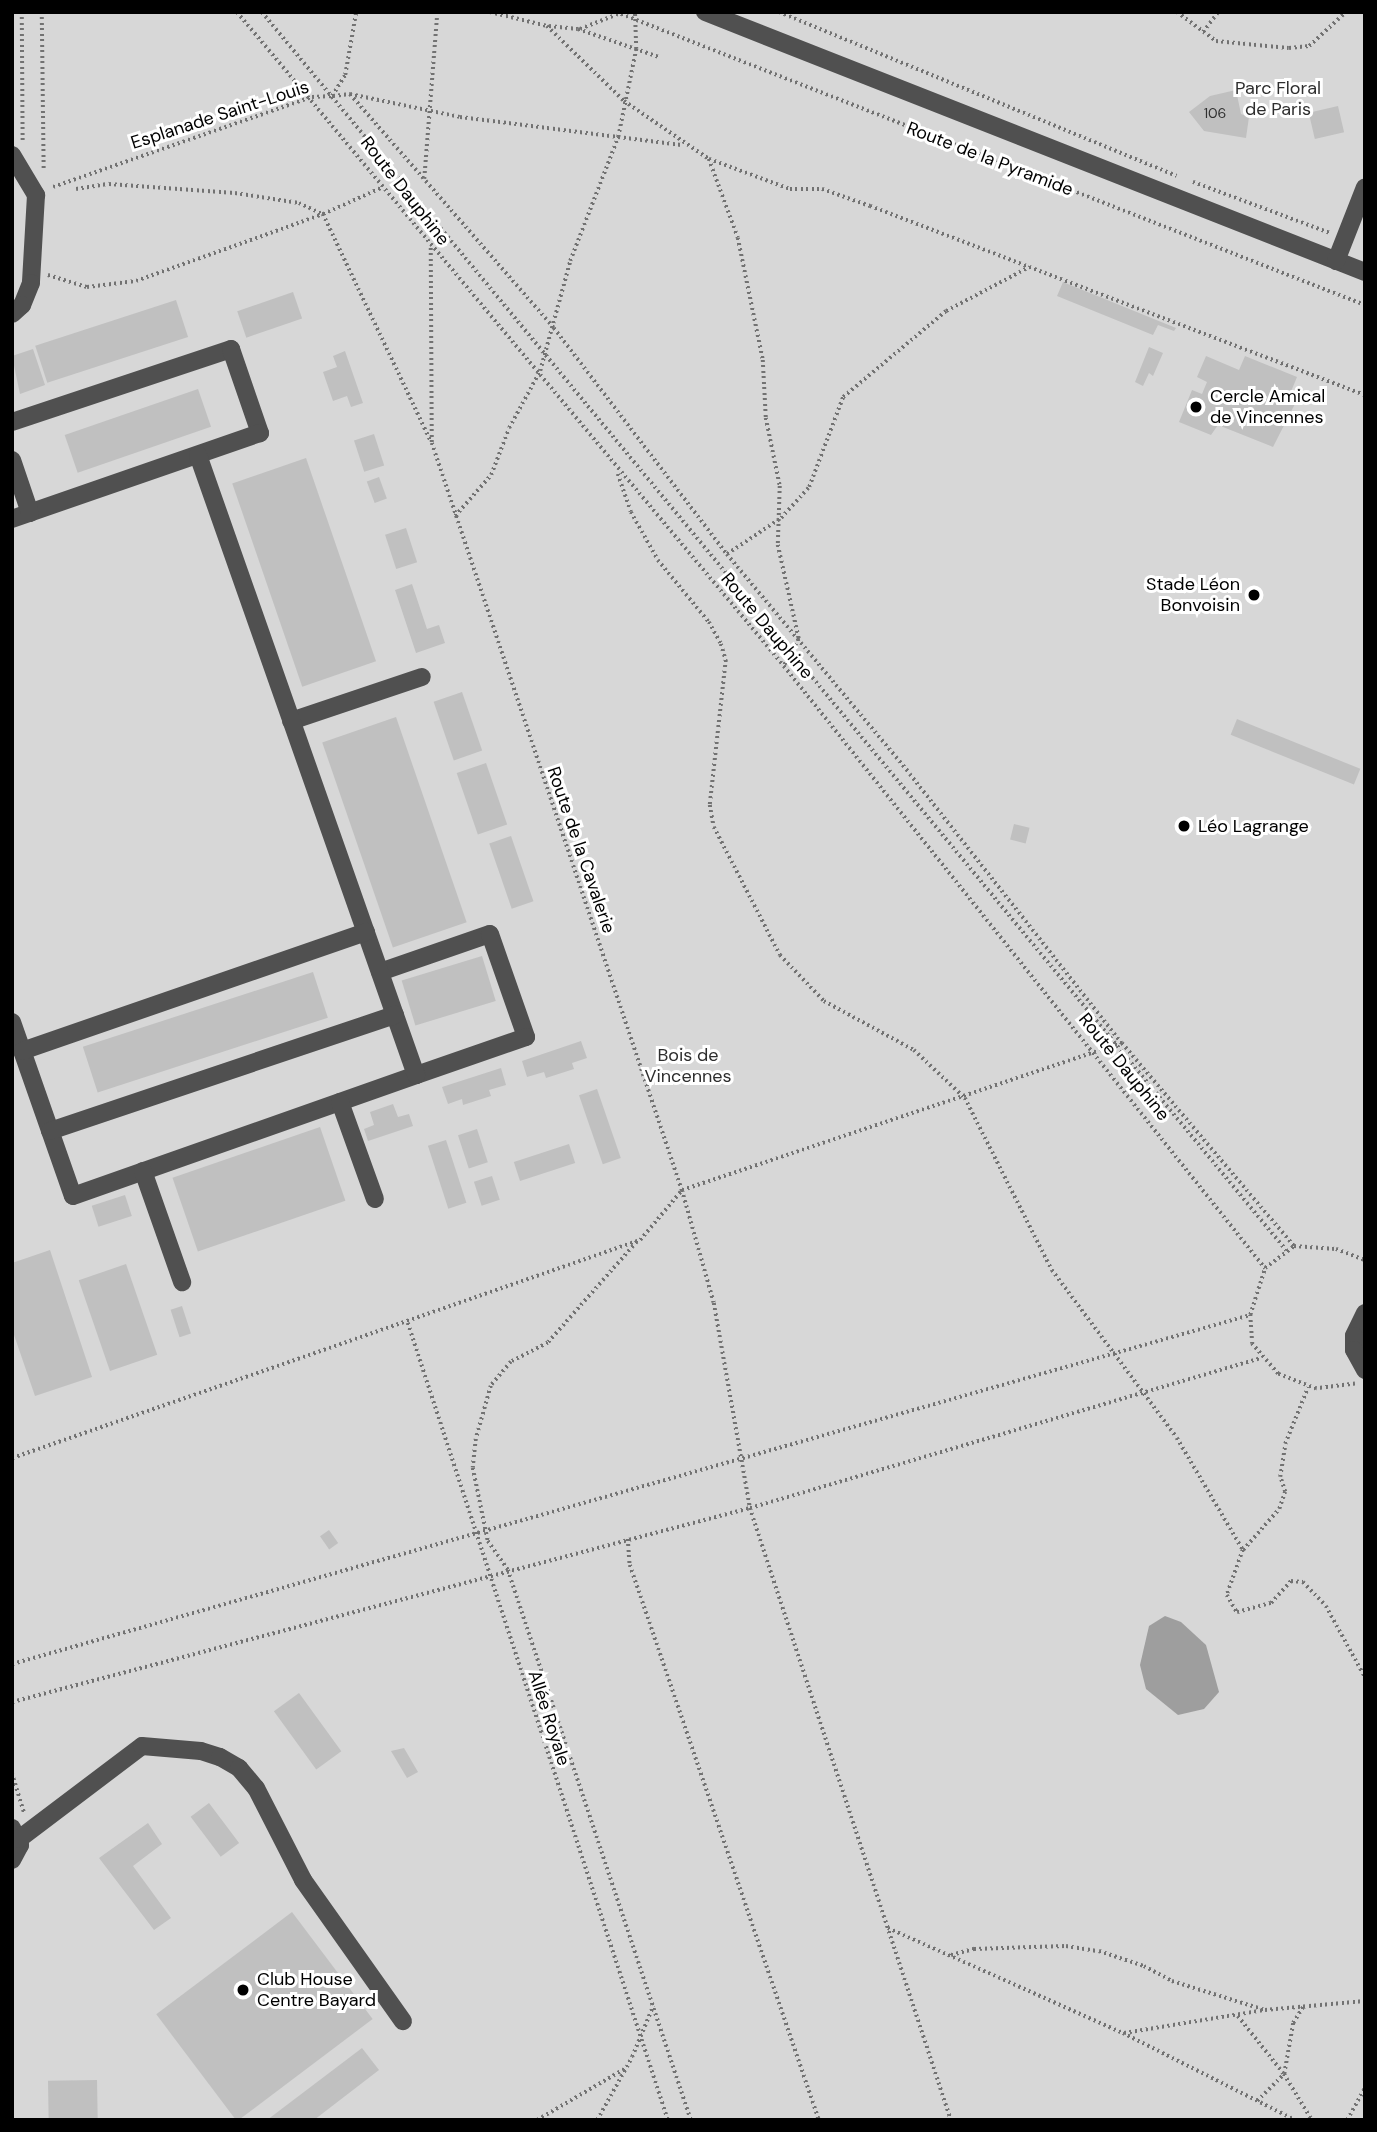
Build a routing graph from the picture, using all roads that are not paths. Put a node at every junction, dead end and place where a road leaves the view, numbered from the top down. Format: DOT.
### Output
graph roads {
  1 [pos="705,12"];
  2 [pos="12,155"];
  3 [pos="1365,187"];
  4 [pos="1336,261"];
  5 [pos="1365,272"];
  6 [pos="12,314"];
  7 [pos="12,422"];
  8 [pos="198,455"];
  9 [pos="12,460"];
  10 [pos="30,513"];
  11 [pos="12,519"];
  12 [pos="422,677"];
  13 [pos="291,721"];
  14 [pos="366,932"];
  15 [pos="380,972"];
  16 [pos="395,1015"];
  17 [pos="12,1022"];
  18 [pos="22,1051"];
  19 [pos="416,1075"];
  20 [pos="340,1102"];
  21 [pos="50,1130"];
  22 [pos="143,1171"];
  23 [pos="375,1199"];
  24 [pos="182,1282"];
  25 [pos="1365,1313"];
  26 [pos="1360,1377"];
  27 [pos="16,1833"];
  28 [pos="12,1860"];
  29 [pos="402,2021"];
  1 -- 4 [label="street, Route de la Pyramide"];
  2 -- 6 [label="street"];
  3 -- 4 [label="street"];
  4 -- 5 [label="street, Route de la Pyramide"];
  7 -- 8 [label="street"];
  8 -- 10 [label="street"];
  8 -- 13 [label="street"];
  9 -- 10 [label="street"];
  10 -- 11 [label="street"];
  12 -- 13 [label="street"];
  13 -- 14 [label="street"];
  14 -- 15 [label="street"];
  14 -- 18 [label="street"];
  15 -- 16 [label="street"];
  15 -- 19 [label="street"];
  16 -- 19 [label="street"];
  16 -- 21 [label="street"];
  17 -- 18 [label="street"];
  18 -- 21 [label="street"];
  19 -- 20 [label="street"];
  20 -- 22 [label="street"];
  20 -- 23 [label="street"];
  21 -- 22 [label="street"];
  22 -- 24 [label="street"];
  25 -- 26 [label="street"];
  27 -- 28 [label="street"];
  27 -- 29 [label="street"];
}
